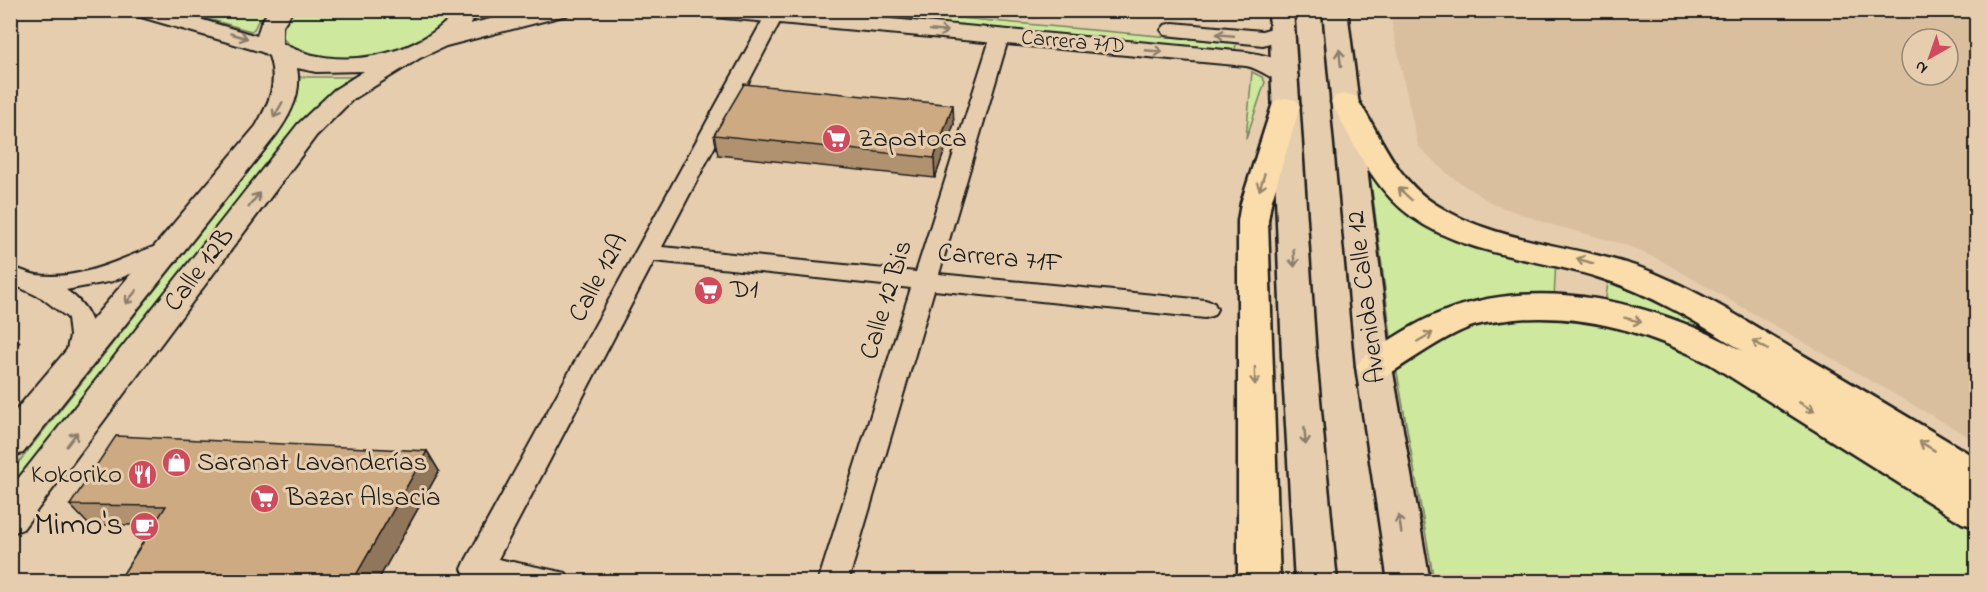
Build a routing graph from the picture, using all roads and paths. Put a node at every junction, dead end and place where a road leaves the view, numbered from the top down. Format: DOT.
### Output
graph roads {
  1 [pos="142,10"];
  2 [pos="282,10"];
  3 [pos="469,10"];
  4 [pos="559,10"];
  5 [pos="713,10"];
  6 [pos="950,10"];
  7 [pos="1335,10"];
  8 [pos="784,15"];
  9 [pos="819,15"];
  10 [pos="1282,21"];
  11 [pos="1000,36"];
  12 [pos="426,46"];
  13 [pos="276,51"];
  14 [pos="1286,91"];
  15 [pos="1345,102"];
  16 [pos="171,248"];
  17 [pos="646,254"];
  18 [pos="10,274"];
  19 [pos="924,282"];
  20 [pos="37,283"];
  21 [pos="1205,309"];
  22 [pos="76,363"];
  23 [pos="1374,367"];
  24 [pos="10,442"];
  25 [pos="1977,477"];
  26 [pos="1977,511"];
  27 [pos="10,518"];
  28 [pos="555,582"];
  29 [pos="832,582"];
  30 [pos="1259,582"];
  31 [pos="1316,582"];
  32 [pos="1409,582"];
  1 -- 13 [label="street, one-way"];
  2 -- 13 [label="street"];
  3 -- 12 [label="street"];
  4 -- 12 [label="street"];
  5 -- 8 [label="street, Carrera 71D"];
  10 -- 6 [label="street, Carrera 71D, one-way"];
  15 -- 7 [label="main road, Avenida Calle 12, one-way"];
  8 -- 9 [label="street, Carrera 71D"];
  8 -- 17 [label="street, Calle 12A"];
  9 -- 11 [label="street, Carrera 71D, one-way"];
  10 -- 14 [label="main road"];
  11 -- 14 [label="street, Carrera 71D, one-way"];
  11 -- 19 [label="street, Calle 12 Bis"];
  12 -- 13 [label="street"];
  27 -- 12 [label="street, Calle 12B, one-way"];
  13 -- 16 [label="street, Calle 12B, one-way"];
  14 -- 30 [label="highway, one-way"];
  14 -- 31 [label="main road, one-way"];
  15 -- 23 [label="main road, Avenida Calle 12"];
  25 -- 15 [label="highway, one-way"];
  16 -- 20 [label="street"];
  16 -- 22 [label="street, Calle 12B, one-way"];
  17 -- 19 [label="street, Carrera 71F"];
  17 -- 28 [label="street, Calle 12A"];
  18 -- 20 [label="street"];
  19 -- 21 [label="street, Carrera 71F"];
  19 -- 29 [label="street, Calle 12 Bis"];
  20 -- 22 [label="street"];
  22 -- 24 [label="street, Calle 12B"];
  23 -- 26 [label="highway, one-way"];
  32 -- 23 [label="main road, Avenida Calle 12, one-way"];
}
